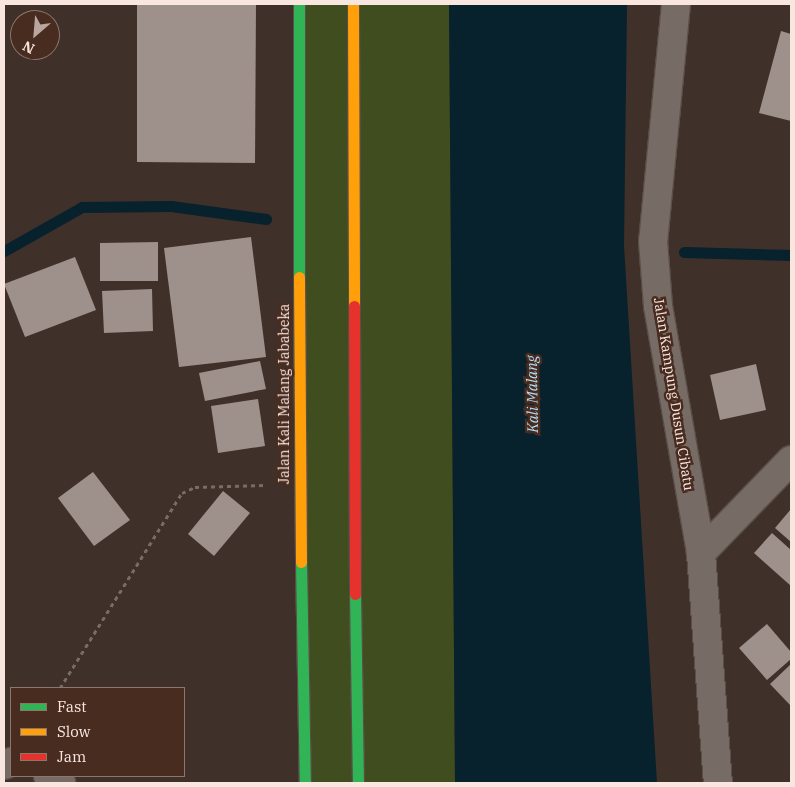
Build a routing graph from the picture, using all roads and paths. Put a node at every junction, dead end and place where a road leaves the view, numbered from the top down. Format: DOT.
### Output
graph roads {
  1 [pos="299,4"];
  2 [pos="353,4"];
  3 [pos="676,4"];
  4 [pos="791,460"];
  5 [pos="299,484"];
  6 [pos="701,553"];
  7 [pos="61,687"];
  8 [pos="50,777"];
  9 [pos="61,783"];
  10 [pos="306,783"];
  11 [pos="358,783"];
  12 [pos="718,783"];
  1 -- 5 [label="main road, Jalan Kali Malang Jababeka"];
  2 -- 11 [label="main road"];
  3 -- 6 [label="street, Jalan Kampung Dusun Cibatu"];
  4 -- 6 [label="street"];
  5 -- 7 [label="path"];
  5 -- 10 [label="main road, Jalan Kali Malang Jababeka"];
  6 -- 12 [label="street, Jalan Kampung Dusun Cibatu"];
  8 -- 9 [label="street"];
}
